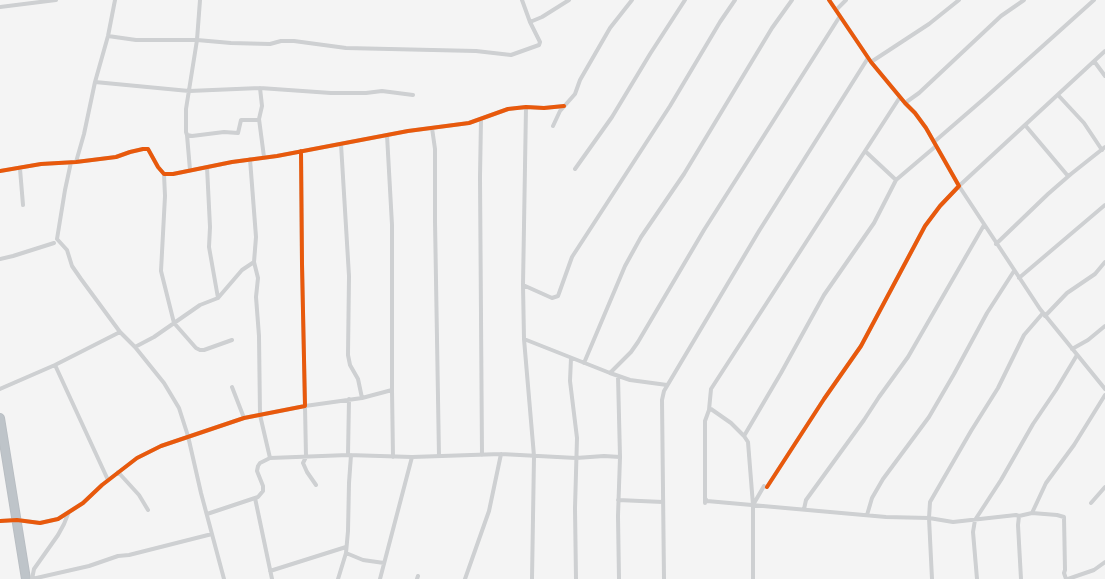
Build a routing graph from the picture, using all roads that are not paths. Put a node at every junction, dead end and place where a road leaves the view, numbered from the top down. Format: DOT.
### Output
graph roads {
  1 [pos="56,0"];
  2 [pos="115,0"];
  3 [pos="200,0"];
  4 [pos="522,0"];
  5 [pos="569,0"];
  6 [pos="632,0"];
  7 [pos="685,0"];
  8 [pos="735,0"];
  9 [pos="792,0"];
  10 [pos="829,0"];
  11 [pos="846,0"];
  12 [pos="959,0"];
  13 [pos="1024,0"];
  14 [pos="1094,0"];
  15 [pos="0,7"];
  16 [pos="836,10"];
  17 [pos="840,16"];
  18 [pos="530,22"];
  19 [pos="108,36"];
  20 [pos="197,40"];
  21 [pos="1105,51"];
  22 [pos="870,60"];
  23 [pos="1094,61"];
  24 [pos="1105,76"];
  25 [pos="94,82"];
  26 [pos="260,88"];
  27 [pos="188,91"];
  28 [pos="413,95"];
  29 [pos="1058,95"];
  30 [pos="900,97"];
  31 [pos="905,103"];
  32 [pos="564,106"];
  33 [pos="526,107"];
  34 [pos="259,119"];
  35 [pos="481,119"];
  36 [pos="1025,125"];
  37 [pos="553,126"];
  38 [pos="432,128"];
  39 [pos="187,135"];
  40 [pos="387,135"];
  41 [pos="341,144"];
  42 [pos="935,144"];
  43 [pos="1103,149"];
  44 [pos="300,151"];
  45 [pos="865,151"];
  46 [pos="264,157"];
  47 [pos="250,159"];
  48 [pos="74,162"];
  49 [pos="207,167"];
  50 [pos="20,168"];
  51 [pos="575,169"];
  52 [pos="190,170"];
  53 [pos="0,171"];
  54 [pos="164,174"];
  55 [pos="1068,176"];
  56 [pos="896,180"];
  57 [pos="959,186"];
  58 [pos="23,205"];
  59 [pos="1105,205"];
  60 [pos="984,225"];
  61 [pos="54,242"];
  62 [pos="996,244"];
  63 [pos="0,259"];
  64 [pos="254,262"];
  65 [pos="1105,262"];
  66 [pos="1014,271"];
  67 [pos="1019,278"];
  68 [pos="523,285"];
  69 [pos="218,298"];
  70 [pos="1044,314"];
  71 [pos="174,323"];
  72 [pos="1105,326"];
  73 [pos="120,332"];
  74 [pos="524,339"];
  75 [pos="232,340"];
  76 [pos="135,347"];
  77 [pos="1072,348"];
  78 [pos="1077,355"];
  79 [pos="571,358"];
  80 [pos="584,363"];
  81 [pos="55,365"];
  82 [pos="610,373"];
  83 [pos="618,376"];
  84 [pos="667,385"];
  85 [pos="232,387"];
  86 [pos="1105,388"];
  87 [pos="0,389"];
  88 [pos="392,390"];
  89 [pos="1105,395"];
  90 [pos="362,398"];
  91 [pos="349,400"];
  92 [pos="305,406"];
  93 [pos="709,410"];
  94 [pos="260,415"];
  95 [pos="0,418"];
  96 [pos="244,418"];
  97 [pos="188,436"];
  98 [pos="744,436"];
  99 [pos="501,454"];
  100 [pos="350,455"];
  101 [pos="482,455"];
  102 [pos="439,456"];
  103 [pos="534,456"];
  104 [pos="306,457"];
  105 [pos="393,457"];
  106 [pos="412,457"];
  107 [pos="620,457"];
  108 [pos="270,458"];
  109 [pos="576,458"];
  110 [pos="118,472"];
  111 [pos="108,480"];
  112 [pos="316,485"];
  113 [pos="1105,487"];
  114 [pos="255,498"];
  115 [pos="705,498"];
  116 [pos="618,500"];
  117 [pos="663,502"];
  118 [pos="1091,503"];
  119 [pos="705,504"];
  120 [pos="753,505"];
  121 [pos="804,509"];
  122 [pos="148,510"];
  123 [pos="1032,513"];
  124 [pos="68,514"];
  125 [pos="207,514"];
  126 [pos="867,515"];
  127 [pos="1019,516"];
  128 [pos="929,518"];
  129 [pos="17,520"];
  130 [pos="975,520"];
  131 [pos="0,522"];
  132 [pos="212,534"];
  133 [pos="346,547"];
  134 [pos="346,553"];
  135 [pos="1105,562"];
  136 [pos="384,563"];
  137 [pos="270,571"];
  138 [pos="26,579"];
  139 [pos="224,579"];
  140 [pos="272,579"];
  141 [pos="338,579"];
  142 [pos="380,579"];
  143 [pos="465,579"];
  144 [pos="532,579"];
  145 [pos="576,579"];
  146 [pos="619,579"];
  147 [pos="664,579"];
  148 [pos="752,579"];
  149 [pos="932,579"];
  150 [pos="977,579"];
  151 [pos="1021,579"];
  152 [pos="1067,579"];
  1 -- 15 [label="street"];
  2 -- 19 [label="street"];
  3 -- 20 [label="street"];
  4 -- 18 [label="street"];
  5 -- 18 [label="street"];
  6 -- 32 [label="street"];
  7 -- 51 [label="street"];
  8 -- 68 [label="street"];
  9 -- 80 [label="street"];
  10 -- 16 [label="street"];
  11 -- 16 [label="street"];
  12 -- 22 [label="street"];
  13 -- 31 [label="street"];
  14 -- 42 [label="street"];
  16 -- 17 [label="street"];
  17 -- 22 [label="street"];
  17 -- 82 [label="street"];
  18 -- 20 [label="street"];
  19 -- 20 [label="street"];
  19 -- 25 [label="street"];
  20 -- 27 [label="street"];
  21 -- 23 [label="street"];
  22 -- 30 [label="street"];
  22 -- 84 [label="street"];
  23 -- 24 [label="street"];
  23 -- 29 [label="street"];
  25 -- 27 [label="street"];
  25 -- 48 [label="street"];
  26 -- 27 [label="street"];
  26 -- 28 [label="street"];
  26 -- 34 [label="street"];
  27 -- 39 [label="street"];
  29 -- 36 [label="street"];
  29 -- 43 [label="street"];
  30 -- 31 [label="street"];
  30 -- 45 [label="street"];
  31 -- 42 [label="street"];
  32 -- 33 [label="street"];
  32 -- 37 [label="street"];
  33 -- 35 [label="street"];
  33 -- 68 [label="street"];
  34 -- 39 [label="street"];
  34 -- 46 [label="street"];
  35 -- 38 [label="street"];
  35 -- 101 [label="street"];
  36 -- 55 [label="street"];
  36 -- 57 [label="street"];
  38 -- 40 [label="street"];
  38 -- 102 [label="street"];
  39 -- 52 [label="street"];
  40 -- 41 [label="street"];
  40 -- 88 [label="street"];
  41 -- 44 [label="street"];
  41 -- 90 [label="street"];
  42 -- 56 [label="street"];
  42 -- 57 [label="street"];
  43 -- 55 [label="street"];
  44 -- 46 [label="street"];
  44 -- 92 [label="street"];
  45 -- 56 [label="street"];
  45 -- 93 [label="street"];
  46 -- 47 [label="street"];
  47 -- 49 [label="street"];
  47 -- 64 [label="street"];
  48 -- 50 [label="street"];
  48 -- 54 [label="street"];
  48 -- 73 [label="street"];
  49 -- 52 [label="street"];
  49 -- 69 [label="street"];
  50 -- 53 [label="street"];
  50 -- 58 [label="street"];
  52 -- 54 [label="street"];
  54 -- 71 [label="street"];
  55 -- 62 [label="street"];
  56 -- 98 [label="street"];
  57 -- 60 [label="street"];
  57 -- 120 [label="street"];
  59 -- 67 [label="street"];
  60 -- 62 [label="street"];
  60 -- 121 [label="street"];
  61 -- 63 [label="street"];
  62 -- 66 [label="street"];
  64 -- 69 [label="street"];
  64 -- 94 [label="street"];
  65 -- 70 [label="street"];
  66 -- 67 [label="street"];
  66 -- 126 [label="street"];
  67 -- 70 [label="street"];
  68 -- 74 [label="street"];
  69 -- 71 [label="street"];
  70 -- 77 [label="street"];
  70 -- 128 [label="street"];
  71 -- 75 [label="street"];
  71 -- 76 [label="street"];
  72 -- 77 [label="street"];
  73 -- 76 [label="street"];
  73 -- 81 [label="street"];
  74 -- 79 [label="street"];
  74 -- 103 [label="street"];
  76 -- 97 [label="street"];
  77 -- 78 [label="street"];
  78 -- 86 [label="street"];
  78 -- 130 [label="street"];
  79 -- 80 [label="street"];
  79 -- 109 [label="street"];
  80 -- 82 [label="street"];
  81 -- 87 [label="street"];
  81 -- 111 [label="street"];
  82 -- 83 [label="street"];
  83 -- 84 [label="street"];
  83 -- 107 [label="street"];
  84 -- 117 [label="street"];
  85 -- 96 [label="street"];
  88 -- 90 [label="street"];
  88 -- 105 [label="street"];
  89 -- 123 [label="street"];
  90 -- 91 [label="street"];
  91 -- 92 [label="street"];
  91 -- 100 [label="street"];
  92 -- 94 [label="street"];
  92 -- 104 [label="street"];
  93 -- 98 [label="street"];
  93 -- 115 [label="street"];
  94 -- 96 [label="street"];
  94 -- 108 [label="street"];
  95 -- 129 [label="highway"];
  96 -- 97 [label="street"];
  97 -- 110 [label="street"];
  97 -- 125 [label="street"];
  98 -- 120 [label="street"];
  99 -- 101 [label="street"];
  99 -- 103 [label="street"];
  99 -- 143 [label="street"];
  100 -- 104 [label="street"];
  100 -- 105 [label="street"];
  100 -- 133 [label="street"];
  101 -- 102 [label="street"];
  102 -- 106 [label="street"];
  103 -- 109 [label="street"];
  103 -- 144 [label="street"];
  104 -- 108 [label="street"];
  104 -- 112 [label="street"];
  105 -- 106 [label="street"];
  106 -- 136 [label="street"];
  107 -- 109 [label="street"];
  107 -- 116 [label="street"];
  108 -- 114 [label="street"];
  109 -- 145 [label="street"];
  110 -- 111 [label="street"];
  110 -- 122 [label="street"];
  111 -- 124 [label="street"];
  113 -- 118 [label="street"];
  114 -- 125 [label="street"];
  114 -- 137 [label="street"];
  115 -- 119 [label="street"];
  115 -- 120 [label="street"];
  116 -- 117 [label="street"];
  116 -- 146 [label="street"];
  117 -- 147 [label="street"];
  120 -- 121 [label="street"];
  120 -- 148 [label="street"];
  121 -- 126 [label="street"];
  123 -- 127 [label="street"];
  123 -- 152 [label="street"];
  124 -- 129 [label="street"];
  124 -- 132 [label="street"];
  125 -- 132 [label="street"];
  126 -- 128 [label="street"];
  127 -- 130 [label="street"];
  127 -- 151 [label="street"];
  128 -- 130 [label="street"];
  128 -- 149 [label="street"];
  129 -- 131 [label="street"];
  129 -- 138 [label="highway"];
  130 -- 150 [label="street"];
  132 -- 139 [label="street"];
  133 -- 134 [label="street"];
  133 -- 137 [label="street"];
  134 -- 136 [label="street"];
  134 -- 141 [label="street"];
  135 -- 152 [label="street"];
  136 -- 142 [label="street"];
  137 -- 140 [label="street"];
}
